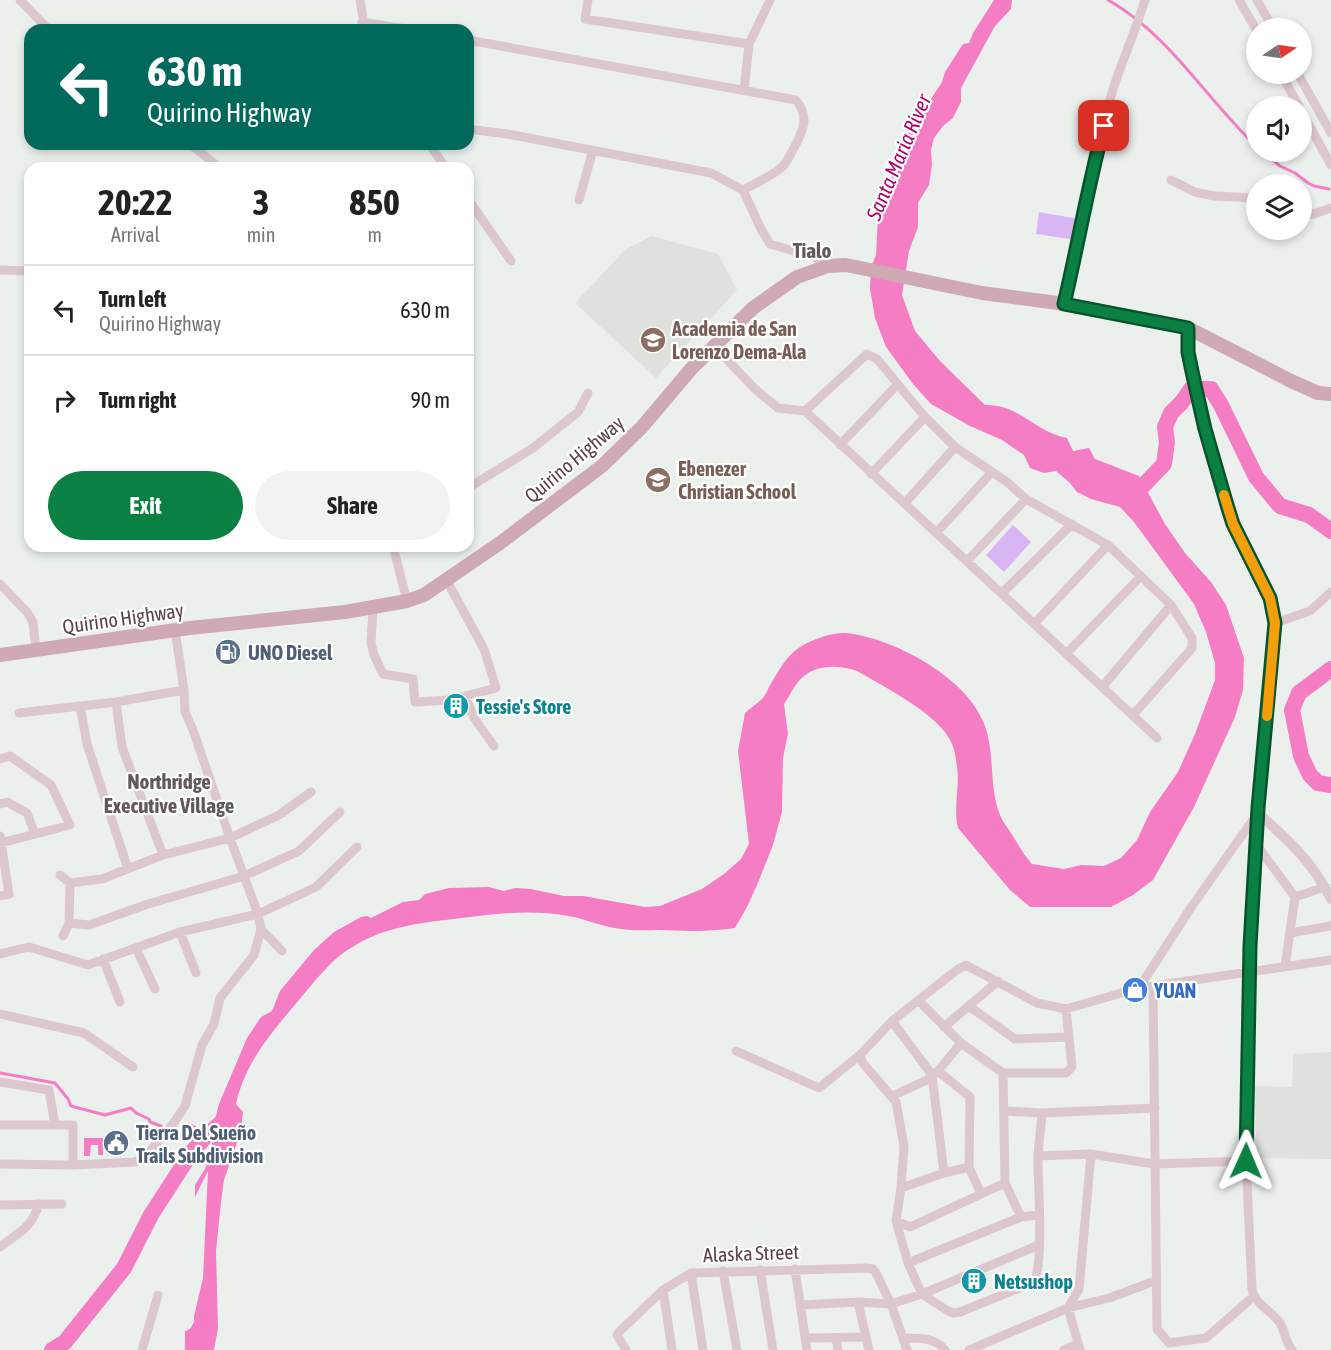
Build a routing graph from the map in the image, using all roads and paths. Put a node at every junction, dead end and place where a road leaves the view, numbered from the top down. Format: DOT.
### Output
graph roads {
  1 [pos="20,0"];
  2 [pos="360,0"];
  3 [pos="588,0"];
  4 [pos="770,0"];
  5 [pos="1145,0"];
  6 [pos="1239,0"];
  7 [pos="1257,0"];
  8 [pos="1249,18"];
  9 [pos="1267,18"];
  10 [pos="43,24"];
  11 [pos="364,24"];
  12 [pos="474,41"];
  13 [pos="749,44"];
  14 [pos="1304,84"];
  15 [pos="744,90"];
  16 [pos="474,130"];
  17 [pos="1312,130"];
  18 [pos="1331,133"];
  19 [pos="198,150"];
  20 [pos="593,150"];
  21 [pos="212,162"];
  22 [pos="1331,165"];
  23 [pos="1172,180"];
  24 [pos="743,190"];
  25 [pos="1246,197"];
  26 [pos="579,200"];
  27 [pos="474,208"];
  28 [pos="1331,208"];
  29 [pos="1312,214"];
  30 [pos="511,261"];
  31 [pos="828,266"];
  32 [pos="0,270"];
  33 [pos="24,271"];
  34 [pos="1064,304"];
  35 [pos="1188,328"];
  36 [pos="714,346"];
  37 [pos="897,385"];
  38 [pos="588,393"];
  39 [pos="1331,394"];
  40 [pos="805,411"];
  41 [pos="925,417"];
  42 [pos="840,445"];
  43 [pos="955,447"];
  44 [pos="991,473"];
  45 [pos="871,474"];
  46 [pos="474,484"];
  47 [pos="1026,499"];
  48 [pos="905,503"];
  49 [pos="1072,524"];
  50 [pos="936,533"];
  51 [pos="1108,545"];
  52 [pos="395,552"];
  53 [pos="967,561"];
  54 [pos="1141,576"];
  55 [pos="447,581"];
  56 [pos="0,584"];
  57 [pos="1331,592"];
  58 [pos="1002,593"];
  59 [pos="407,601"];
  60 [pos="1171,605"];
  61 [pos="373,608"];
  62 [pos="1275,623"];
  63 [pos="1034,624"];
  64 [pos="176,630"];
  65 [pos="36,650"];
  66 [pos="1067,653"];
  67 [pos="0,655"];
  68 [pos="1103,686"];
  69 [pos="184,690"];
  70 [pos="465,696"];
  71 [pos="116,702"];
  72 [pos="80,706"];
  73 [pos="19,713"];
  74 [pos="1133,715"];
  75 [pos="1157,738"];
  76 [pos="494,746"];
  77 [pos="0,759"];
  78 [pos="311,792"];
  79 [pos="0,804"];
  80 [pos="339,812"];
  81 [pos="1257,813"];
  82 [pos="35,834"];
  83 [pos="230,838"];
  84 [pos="1,839"];
  85 [pos="1256,844"];
  86 [pos="357,847"];
  87 [pos="163,855"];
  88 [pos="128,869"];
  89 [pos="60,875"];
  90 [pos="244,876"];
  91 [pos="70,883"];
  92 [pos="1325,888"];
  93 [pos="0,896"];
  94 [pos="1295,897"];
  95 [pos="1331,899"];
  96 [pos="258,914"];
  97 [pos="69,923"];
  98 [pos="1331,926"];
  99 [pos="261,928"];
  100 [pos="180,932"];
  101 [pos="1290,933"];
  102 [pos="63,936"];
  103 [pos="136,948"];
  104 [pos="282,951"];
  105 [pos="0,954"];
  106 [pos="103,959"];
  107 [pos="1331,960"];
  108 [pos="1286,966"];
  109 [pos="1249,971"];
  110 [pos="196,973"];
  111 [pos="998,981"];
  112 [pos="1153,987"];
  113 [pos="1138,988"];
  114 [pos="154,989"];
  115 [pos="919,1001"];
  116 [pos="120,1002"];
  117 [pos="970,1006"];
  118 [pos="1066,1009"];
  119 [pos="0,1014"];
  120 [pos="892,1021"];
  121 [pos="944,1027"];
  122 [pos="1068,1037"];
  123 [pos="961,1043"];
  124 [pos="736,1051"];
  125 [pos="860,1055"];
  126 [pos="133,1066"];
  127 [pos="935,1073"];
  128 [pos="1003,1073"];
  129 [pos="0,1082"];
  130 [pos="892,1096"];
  131 [pos="1155,1108"];
  132 [pos="1005,1111"];
  133 [pos="1042,1113"];
  134 [pos="0,1125"];
  135 [pos="55,1125"];
  136 [pos="1090,1154"];
  137 [pos="1038,1156"];
  138 [pos="1246,1161"];
  139 [pos="0,1164"];
  140 [pos="1154,1164"];
  141 [pos="73,1165"];
  142 [pos="969,1167"];
  143 [pos="944,1173"];
  144 [pos="1005,1183"];
  145 [pos="901,1188"];
  146 [pos="981,1194"];
  147 [pos="0,1204"];
  148 [pos="39,1204"];
  149 [pos="62,1204"];
  150 [pos="1039,1215"];
  151 [pos="1021,1216"];
  152 [pos="896,1221"];
  153 [pos="1039,1245"];
  154 [pos="0,1247"];
  155 [pos="908,1263"];
  156 [pos="795,1269"];
  157 [pos="760,1270"];
  158 [pos="723,1271"];
  159 [pos="691,1273"];
  160 [pos="1155,1281"];
  161 [pos="663,1290"];
  162 [pos="922,1294"];
  163 [pos="158,1295"];
  164 [pos="1253,1297"];
  165 [pos="858,1302"];
  166 [pos="891,1304"];
  167 [pos="801,1305"];
  168 [pos="1068,1308"];
  169 [pos="865,1337"];
  170 [pos="805,1338"];
  171 [pos="836,1338"];
  172 [pos="903,1338"];
  173 [pos="1169,1343"];
  174 [pos="1079,1347"];
  175 [pos="972,1349"];
  176 [pos="142,1350"];
  177 [pos="626,1350"];
  178 [pos="672,1350"];
  179 [pos="703,1350"];
  180 [pos="737,1350"];
  181 [pos="772,1350"];
  182 [pos="807,1350"];
  183 [pos="838,1350"];
  184 [pos="869,1350"];
  185 [pos="907,1350"];
  186 [pos="945,1350"];
  187 [pos="1064,1350"];
  188 [pos="1160,1350"];
  189 [pos="1291,1350"];
  1 -- 10 [label="street"];
  2 -- 11 [label="street"];
  3 -- 13 [label="street"];
  4 -- 13 [label="street"];
  5 -- 34 [label="street"];
  6 -- 8 [label="street"];
  7 -- 9 [label="street"];
  12 -- 15 [label="street"];
  13 -- 15 [label="street"];
  14 -- 18 [label="street"];
  15 -- 24 [label="street"];
  16 -- 20 [label="street"];
  17 -- 22 [label="street"];
  19 -- 21 [label="street"];
  20 -- 24 [label="street"];
  20 -- 26 [label="street"];
  23 -- 25 [label="street"];
  24 -- 31 [label="street"];
  27 -- 30 [label="street"];
  28 -- 29 [label="street"];
  31 -- 34 [label="main road, Quirino Highway"];
  31 -- 36 [label="main road, Quirino Highway"];
  32 -- 33 [label="street"];
  34 -- 35 [label="main road, Quirino Highway"];
  35 -- 39 [label="main road, Quirino Highway"];
  35 -- 62 [label="street"];
  36 -- 40 [label="street"];
  36 -- 55 [label="main road, Quirino Highway"];
  37 -- 40 [label="street"];
  37 -- 41 [label="street"];
  37 -- 42 [label="street"];
  38 -- 46 [label="street"];
  40 -- 42 [label="street"];
  41 -- 43 [label="street"];
  41 -- 45 [label="street"];
  42 -- 45 [label="street"];
  43 -- 44 [label="street"];
  43 -- 48 [label="street"];
  44 -- 47 [label="street"];
  44 -- 50 [label="street"];
  45 -- 48 [label="street"];
  47 -- 49 [label="street"];
  47 -- 53 [label="street"];
  48 -- 50 [label="street"];
  49 -- 51 [label="street"];
  49 -- 58 [label="street"];
  50 -- 53 [label="street"];
  51 -- 54 [label="street"];
  51 -- 63 [label="street"];
  52 -- 59 [label="street"];
  53 -- 58 [label="street"];
  54 -- 60 [label="street"];
  54 -- 66 [label="street"];
  55 -- 59 [label="main road, Quirino Highway"];
  55 -- 70 [label="street"];
  56 -- 65 [label="street"];
  57 -- 62 [label="street"];
  58 -- 63 [label="street"];
  59 -- 61 [label="main road, Quirino Highway"];
  60 -- 68 [label="street"];
  60 -- 74 [label="street"];
  61 -- 64 [label="main road, Quirino Highway"];
  61 -- 70 [label="street"];
  62 -- 81 [label="street"];
  63 -- 66 [label="street"];
  64 -- 65 [label="main road, Quirino Highway"];
  64 -- 69 [label="street"];
  65 -- 67 [label="main road, Quirino Highway"];
  66 -- 68 [label="street"];
  68 -- 74 [label="street"];
  69 -- 71 [label="street"];
  69 -- 83 [label="street"];
  70 -- 76 [label="street"];
  71 -- 72 [label="street"];
  71 -- 87 [label="street"];
  72 -- 73 [label="street"];
  72 -- 88 [label="street"];
  74 -- 75 [label="street"];
  77 -- 82 [label="street"];
  78 -- 83 [label="street"];
  79 -- 82 [label="street"];
  80 -- 90 [label="street"];
  81 -- 85 [label="street"];
  81 -- 92 [label="street"];
  81 -- 113 [label="street"];
  82 -- 84 [label="street"];
  83 -- 87 [label="street"];
  83 -- 90 [label="street"];
  84 -- 93 [label="street"];
  85 -- 94 [label="street"];
  85 -- 109 [label="street"];
  86 -- 96 [label="street"];
  87 -- 88 [label="street"];
  88 -- 91 [label="street"];
  89 -- 91 [label="street"];
  90 -- 96 [label="street"];
  90 -- 97 [label="street"];
  91 -- 97 [label="street"];
  92 -- 94 [label="street"];
  92 -- 95 [label="street"];
  94 -- 101 [label="street"];
  96 -- 99 [label="street"];
  96 -- 100 [label="street"];
  97 -- 102 [label="street"];
  98 -- 101 [label="street"];
  99 -- 104 [label="street"];
  99 -- 141 [label="street"];
  100 -- 103 [label="street"];
  100 -- 110 [label="street"];
  101 -- 108 [label="street"];
  103 -- 106 [label="street"];
  103 -- 114 [label="street"];
  105 -- 106 [label="street"];
  106 -- 116 [label="street"];
  107 -- 108 [label="street"];
  108 -- 109 [label="street"];
  109 -- 112 [label="street"];
  109 -- 138 [label="street"];
  111 -- 115 [label="street"];
  111 -- 117 [label="street"];
  111 -- 118 [label="street"];
  112 -- 113 [label="street"];
  112 -- 131 [label="street"];
  113 -- 118 [label="street"];
  115 -- 120 [label="street"];
  115 -- 121 [label="street"];
  117 -- 121 [label="street"];
  117 -- 122 [label="street"];
  118 -- 122 [label="street"];
  119 -- 126 [label="street"];
  120 -- 125 [label="street"];
  120 -- 127 [label="street"];
  121 -- 123 [label="street"];
  122 -- 128 [label="street"];
  123 -- 127 [label="street"];
  123 -- 128 [label="street"];
  124 -- 125 [label="street"];
  125 -- 130 [label="street"];
  127 -- 130 [label="street"];
  127 -- 142 [label="street"];
  127 -- 143 [label="street"];
  128 -- 132 [label="street"];
  129 -- 135 [label="street"];
  130 -- 145 [label="street"];
  131 -- 133 [label="street"];
  131 -- 140 [label="street"];
  132 -- 133 [label="street"];
  132 -- 144 [label="street"];
  133 -- 137 [label="street"];
  134 -- 135 [label="street"];
  135 -- 141 [label="street"];
  136 -- 137 [label="street"];
  136 -- 140 [label="street"];
  136 -- 168 [label="street"];
  137 -- 150 [label="street"];
  138 -- 140 [label="street"];
  138 -- 164 [label="street"];
  139 -- 141 [label="street"];
  140 -- 160 [label="street"];
  142 -- 143 [label="street"];
  142 -- 146 [label="street"];
  143 -- 145 [label="street"];
  144 -- 146 [label="street"];
  144 -- 151 [label="street"];
  145 -- 152 [label="street"];
  146 -- 152 [label="street"];
  147 -- 148 [label="street"];
  148 -- 149 [label="street"];
  148 -- 154 [label="street"];
  150 -- 151 [label="street"];
  150 -- 153 [label="street"];
  151 -- 155 [label="street"];
  152 -- 155 [label="street"];
  153 -- 162 [label="street"];
  153 -- 162 [label="street"];
  155 -- 162 [label="street"];
  156 -- 157 [label="street, Alaska Street"];
  156 -- 166 [label="street, Alaska Street"];
  156 -- 167 [label="street"];
  157 -- 158 [label="street, Alaska Street"];
  157 -- 181 [label="street"];
  158 -- 159 [label="street, Alaska Street"];
  158 -- 180 [label="street"];
  159 -- 161 [label="street, Alaska Street"];
  159 -- 179 [label="street"];
  160 -- 168 [label="street"];
  160 -- 173 [label="street"];
  161 -- 177 [label="street, Alaska Street"];
  161 -- 178 [label="street"];
  162 -- 166 [label="street"];
  163 -- 176 [label="street"];
  164 -- 173 [label="street"];
  164 -- 189 [label="street"];
  165 -- 166 [label="street"];
  165 -- 167 [label="street"];
  165 -- 169 [label="street"];
  166 -- 172 [label="street"];
  167 -- 170 [label="street"];
  168 -- 174 [label="street"];
  168 -- 175 [label="street"];
  169 -- 171 [label="street"];
  169 -- 184 [label="street"];
  170 -- 171 [label="street"];
  170 -- 182 [label="street"];
  171 -- 183 [label="street"];
  172 -- 185 [label="street"];
  172 -- 186 [label="street"];
  173 -- 188 [label="street"];
  174 -- 187 [label="street"];
}
